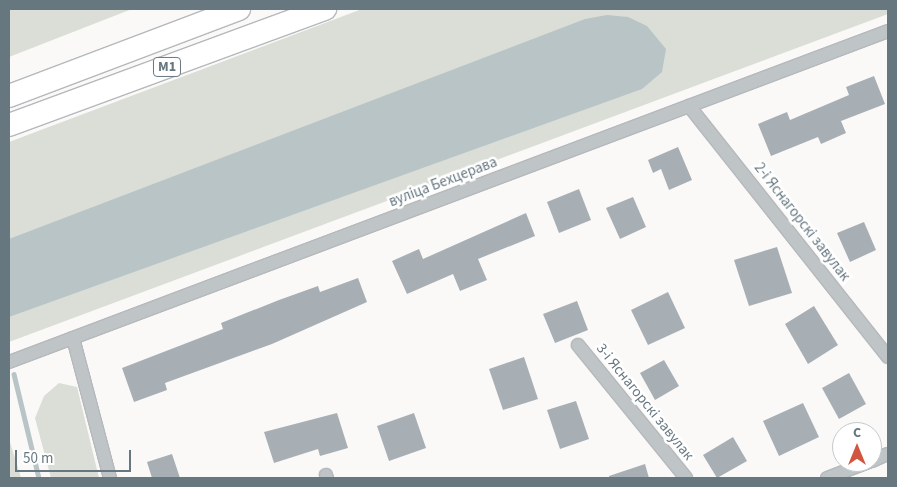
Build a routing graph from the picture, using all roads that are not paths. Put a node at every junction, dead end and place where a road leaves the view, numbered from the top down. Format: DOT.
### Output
graph roads {
  1 [pos="239,9"];
  2 [pos="324,9"];
  3 [pos="888,30"];
  4 [pos="9,96"];
  5 [pos="689,106"];
  6 [pos="9,125"];
  7 [pos="73,338"];
  8 [pos="578,345"];
  9 [pos="888,357"];
  10 [pos="9,362"];
  11 [pos="842,472"];
  12 [pos="110,478"];
  13 [pos="686,478"];
  14 [pos="827,478"];
  1 -- 4 [label="highway, М1"];
  2 -- 6 [label="highway, М1"];
  3 -- 5 [label="street, вуліца Бехцерава"];
  5 -- 7 [label="street, вуліца Бехцерава"];
  5 -- 9 [label="street, 2-і Яснагорскі завулак"];
  7 -- 10 [label="street, вуліца Бехцерава"];
  7 -- 12 [label="street"];
  8 -- 13 [label="street, 3-і Яснагорскі завулак"];
  11 -- 14 [label="street"];
}
